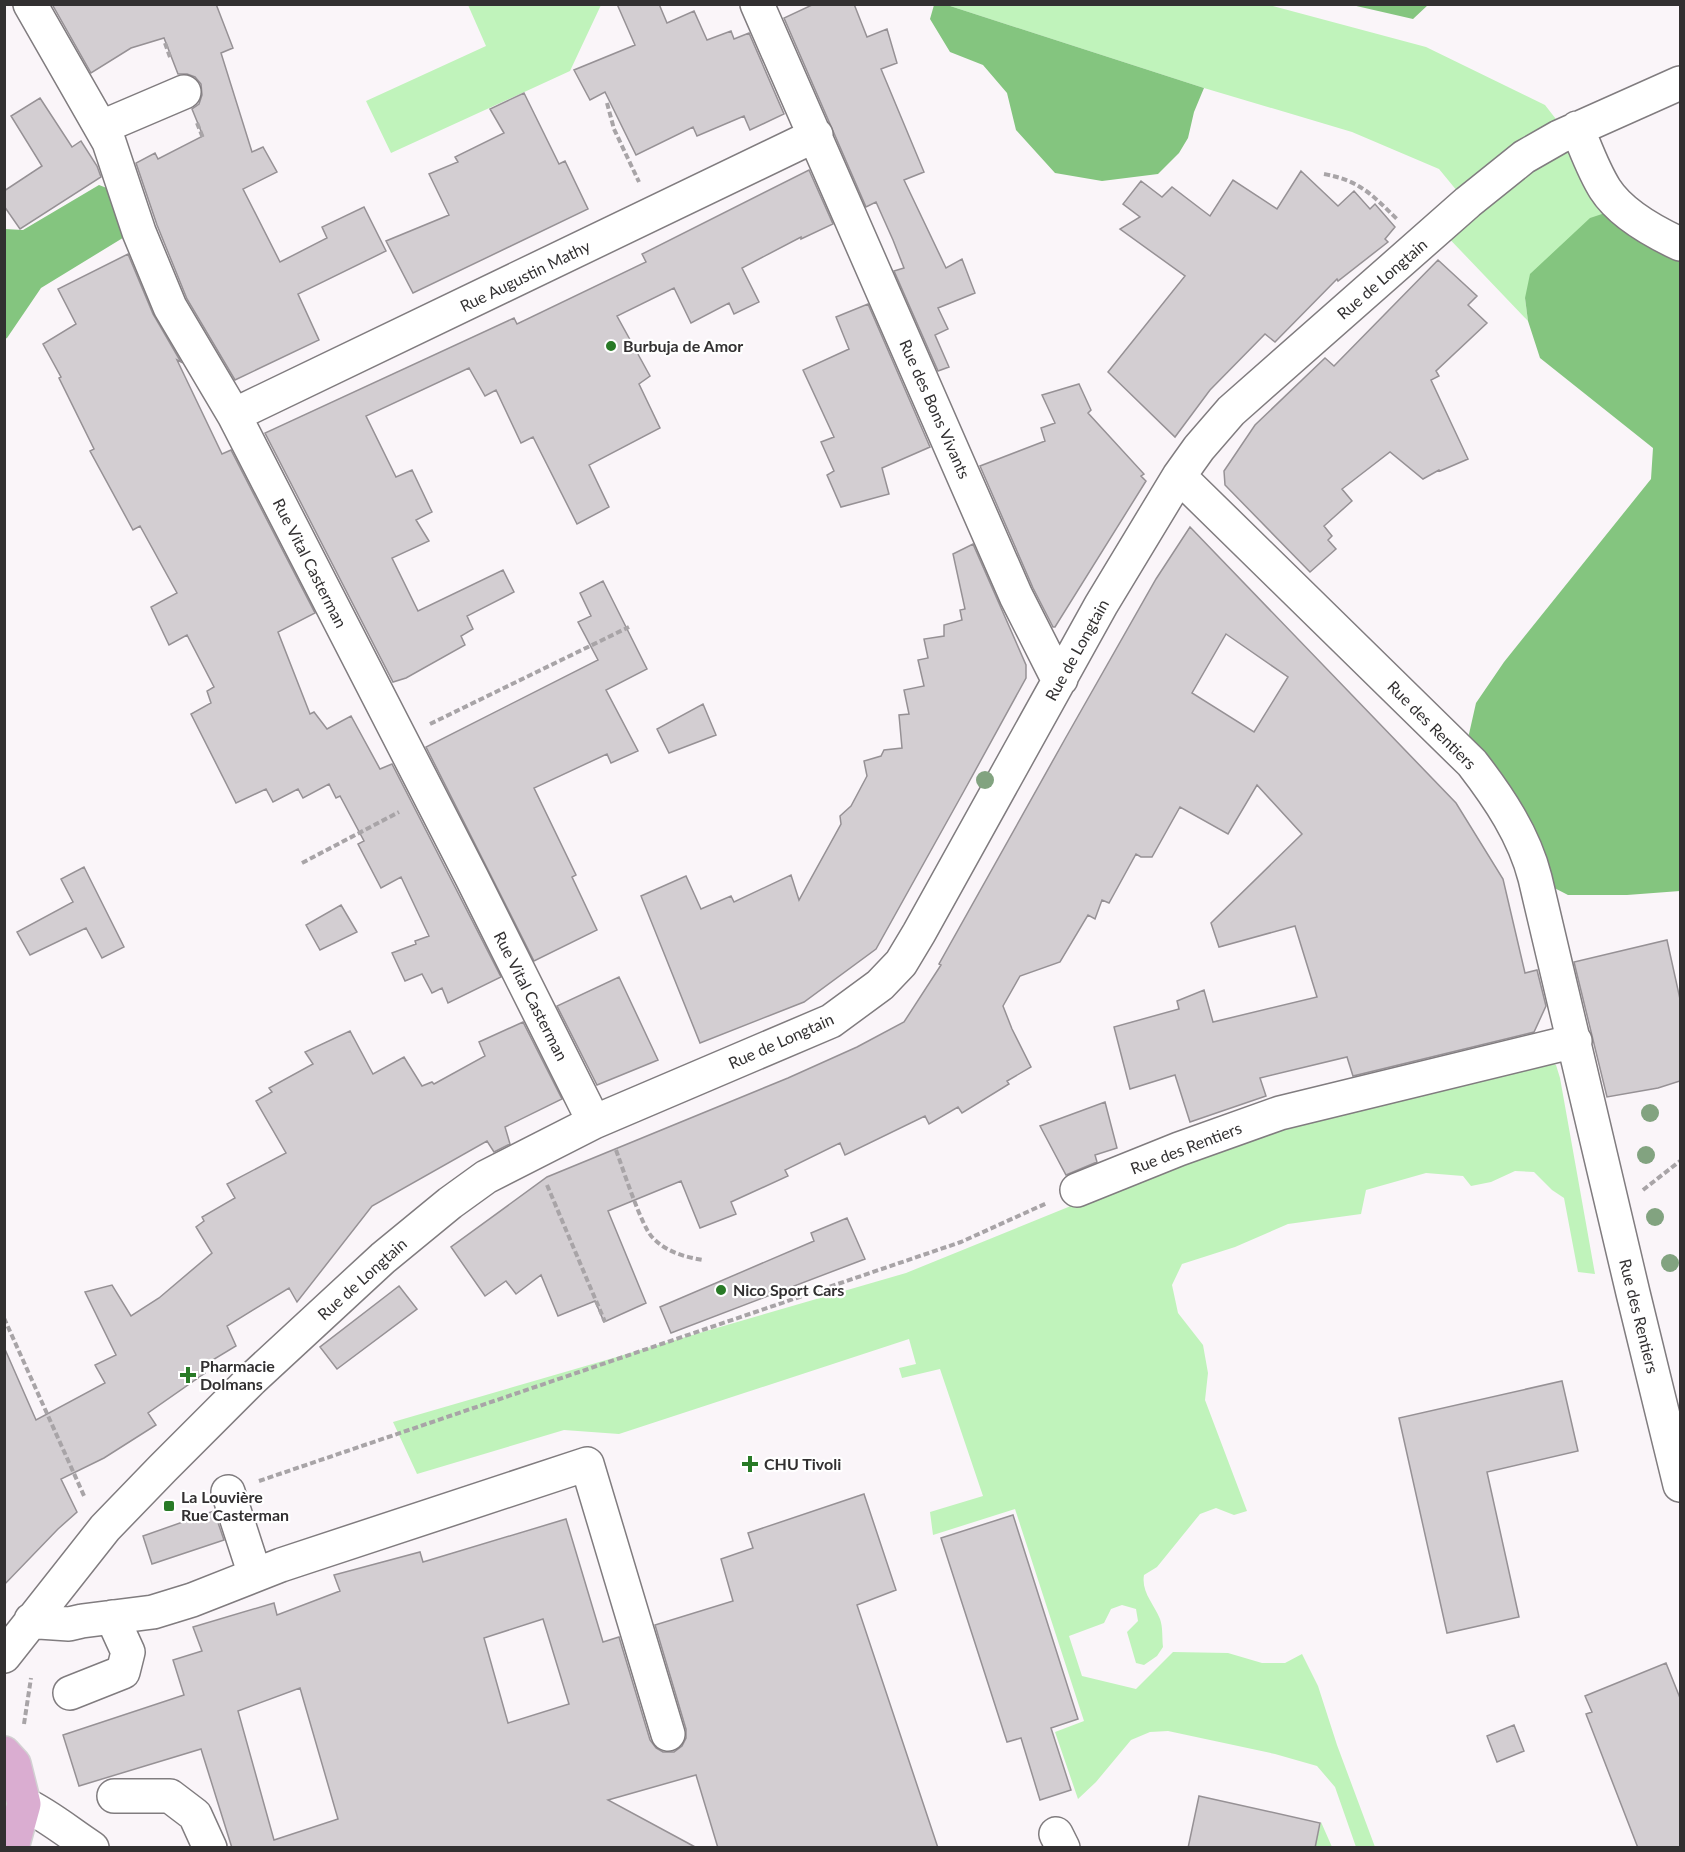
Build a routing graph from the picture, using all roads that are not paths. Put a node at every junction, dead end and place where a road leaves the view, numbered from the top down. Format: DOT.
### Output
graph roads {
  1 [pos="30,4"];
  2 [pos="757,4"];
  3 [pos="1680,82"];
  4 [pos="184,92"];
  5 [pos="102,127"];
  6 [pos="1568,132"];
  7 [pos="816,135"];
  8 [pos="1680,244"];
  9 [pos="234,415"];
  10 [pos="1179,476"];
  11 [pos="1060,679"];
  12 [pos="1575,1041"];
  13 [pos="599,1120"];
  14 [pos="1077,1190"];
  15 [pos="1680,1485"];
  16 [pos="228,1492"];
  17 [pos="255,1575"];
  18 [pos="112,1617"];
  19 [pos="31,1620"];
  20 [pos="14,1668"];
  21 [pos="70,1693"];
  22 [pos="668,1734"];
  23 [pos="14,1740"];
  24 [pos="114,1796"];
  25 [pos="24,1804"];
  26 [pos="83,1842"];
  27 [pos="12,1846"];
  28 [pos="210,1848"];
  1 -- 5 [label="street, Rue Vital Casterman"];
  2 -- 7 [label="street, Rue des Bons Vivants"];
  3 -- 6 [label="street, Rue de Longtain"];
  4 -- 5 [label="street"];
  5 -- 9 [label="street, Rue Vital Casterman"];
  6 -- 8 [label="street"];
  6 -- 10 [label="street, Rue de Longtain"];
  7 -- 9 [label="street, Rue Augustin Mathy"];
  7 -- 11 [label="street, Rue des Bons Vivants"];
  9 -- 13 [label="street, Rue Vital Casterman"];
  10 -- 11 [label="street, Rue de Longtain"];
  10 -- 12 [label="street, Rue des Rentiers"];
  11 -- 13 [label="street, Rue de Longtain"];
  12 -- 14 [label="street, Rue des Rentiers"];
  12 -- 15 [label="street, Rue des Rentiers"];
  13 -- 19 [label="street, Rue de Longtain"];
  16 -- 17 [label="street"];
  17 -- 18 [label="street"];
  17 -- 22 [label="street"];
  18 -- 19 [label="street"];
  18 -- 21 [label="street"];
  19 -- 20 [label="street, Rue de Longtain"];
  23 -- 25 [label="main road"];
  24 -- 28 [label="street"];
  25 -- 26 [label="street"];
  25 -- 27 [label="main road"];
  26 -- 27 [label="street"];
}
